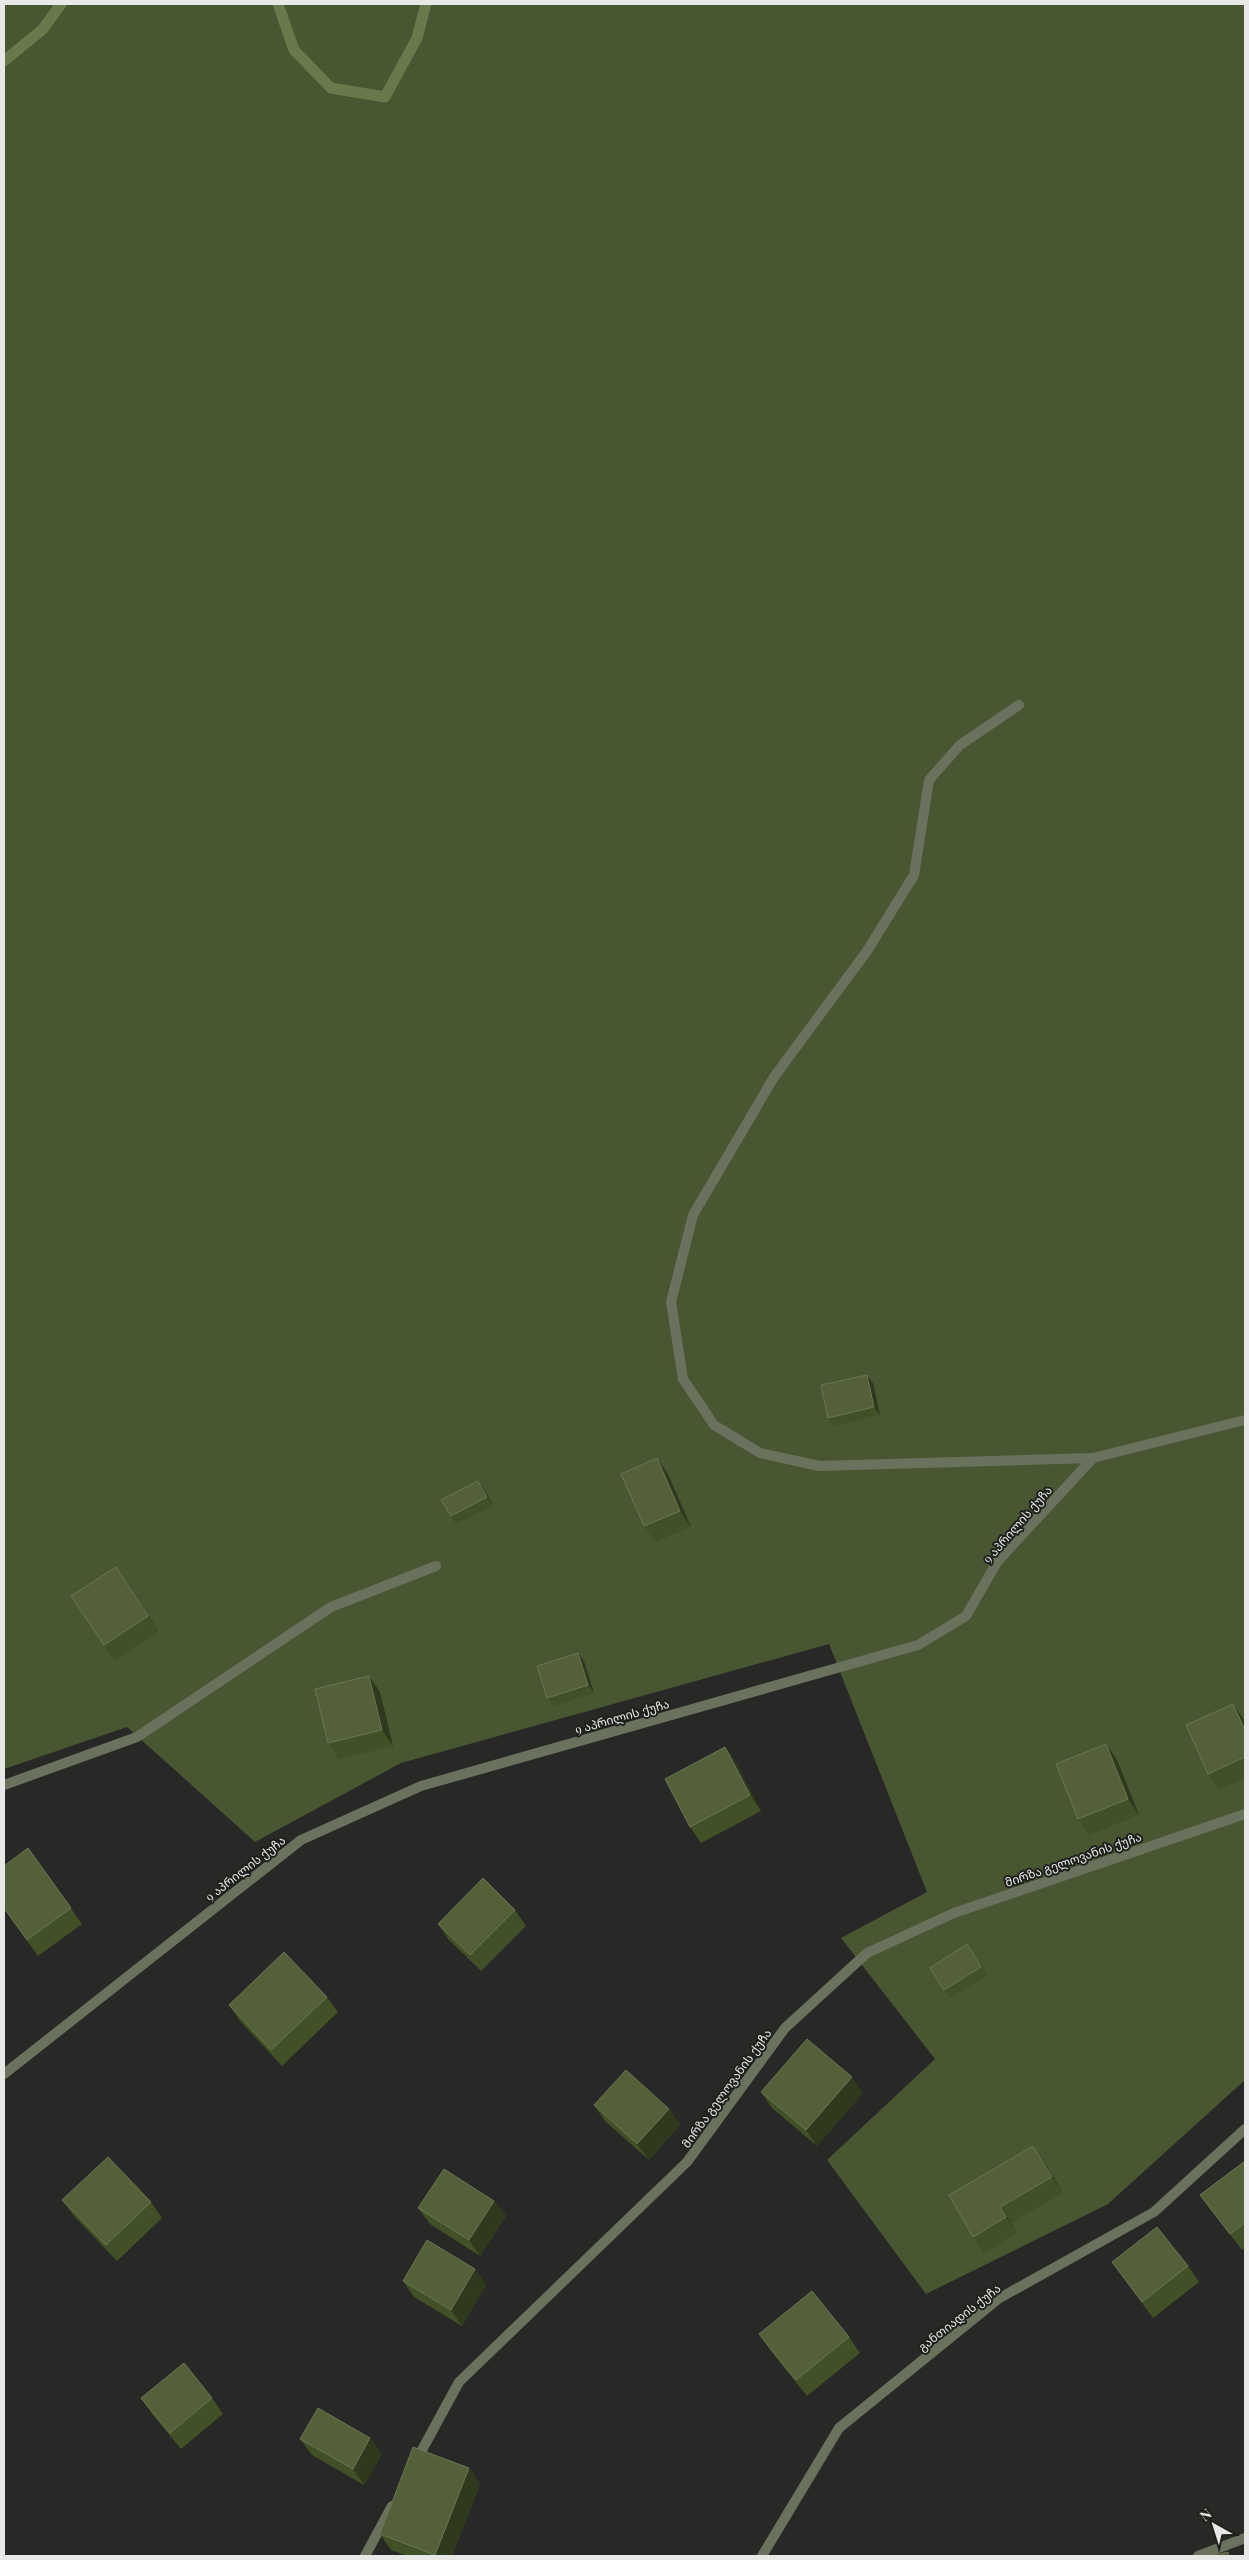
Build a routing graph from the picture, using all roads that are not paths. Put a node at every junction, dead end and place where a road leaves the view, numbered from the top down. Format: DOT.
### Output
graph roads {
  1 [pos="1019,705"];
  2 [pos="1245,1420"];
  3 [pos="1093,1458"];
  4 [pos="436,1566"];
  5 [pos="4,1785"];
  6 [pos="1245,1814"];
  7 [pos="4,2074"];
  8 [pos="1245,2129"];
  9 [pos="412,2469"];
  10 [pos="398,2495"];
  11 [pos="1245,2538"];
  12 [pos="365,2556"];
  13 [pos="762,2556"];
  14 [pos="1198,2556"];
  1 -- 3 [label="street"];
  2 -- 3 [label="street"];
  3 -- 7 [label="street, 9 აპრილის ქუჩა"];
  4 -- 5 [label="street"];
  6 -- 9 [label="street, მირზა გელოვანის ქუჩა"];
  8 -- 13 [label="street, განთიადის ქუჩა"];
  10 -- 12 [label="street"];
  11 -- 14 [label="street"];
}
